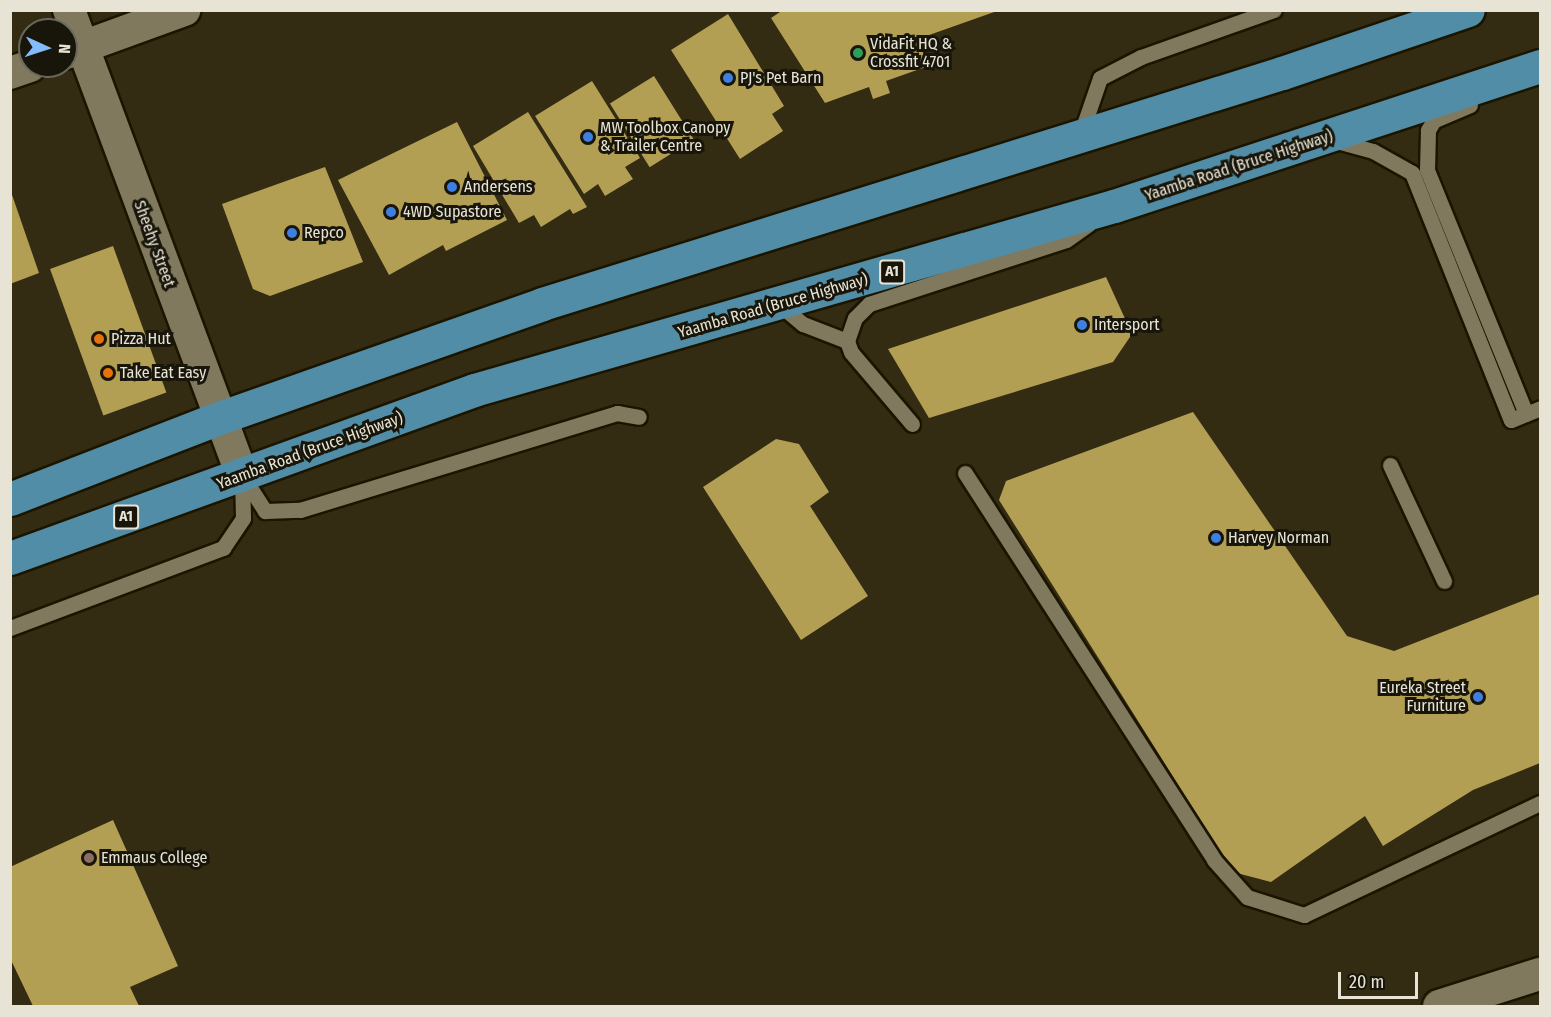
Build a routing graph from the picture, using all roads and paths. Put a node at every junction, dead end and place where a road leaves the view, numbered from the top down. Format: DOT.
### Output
graph roads {
  1 [pos="184,10"];
  2 [pos="1274,10"];
  3 [pos="1468,10"];
  4 [pos="1439,16"];
  5 [pos="78,49"];
  6 [pos="78,60"];
  7 [pos="1540,66"];
  8 [pos="1540,78"];
  9 [pos="1080,136"];
  10 [pos="1326,138"];
  11 [pos="1114,206"];
  12 [pos="780,306"];
  13 [pos="847,341"];
  14 [pos="1540,408"];
  15 [pos="639,417"];
  16 [pos="1518,417"];
  17 [pos="219,418"];
  18 [pos="912,424"];
  19 [pos="1390,465"];
  20 [pos="966,473"];
  21 [pos="242,475"];
  22 [pos="10,499"];
  23 [pos="10,558"];
  24 [pos="1444,581"];
  25 [pos="10,628"];
  26 [pos="1540,803"];
  27 [pos="1540,974"];
  28 [pos="1439,1006"];
  1 -- 5 [label="street"];
  2 -- 9 [label="lane"];
  3 -- 4 [label="highway"];
  4 -- 9 [label="highway"];
  6 -- 17 [label="street, Sheehy Street"];
  7 -- 10 [label="highway, Yaamba Road (Bruce Highway) / A1"];
  8 -- 16 [label="lane"];
  9 -- 17 [label="highway"];
  10 -- 11 [label="highway, Yaamba Road (Bruce Highway) / A1"];
  10 -- 16 [label="lane"];
  11 -- 12 [label="highway, Yaamba Road (Bruce Highway) / A1"];
  11 -- 13 [label="lane"];
  12 -- 13 [label="lane"];
  12 -- 21 [label="highway, Yaamba Road (Bruce Highway) / A1"];
  13 -- 18 [label="lane"];
  14 -- 16 [label="lane"];
  15 -- 21 [label="lane"];
  17 -- 21 [label="street, Sheehy Street"];
  17 -- 22 [label="highway"];
  19 -- 24 [label="lane"];
  20 -- 26 [label="lane"];
  21 -- 23 [label="highway, Yaamba Road (Bruce Highway) / A1"];
  21 -- 25 [label="lane"];
  27 -- 28 [label="street"];
}
